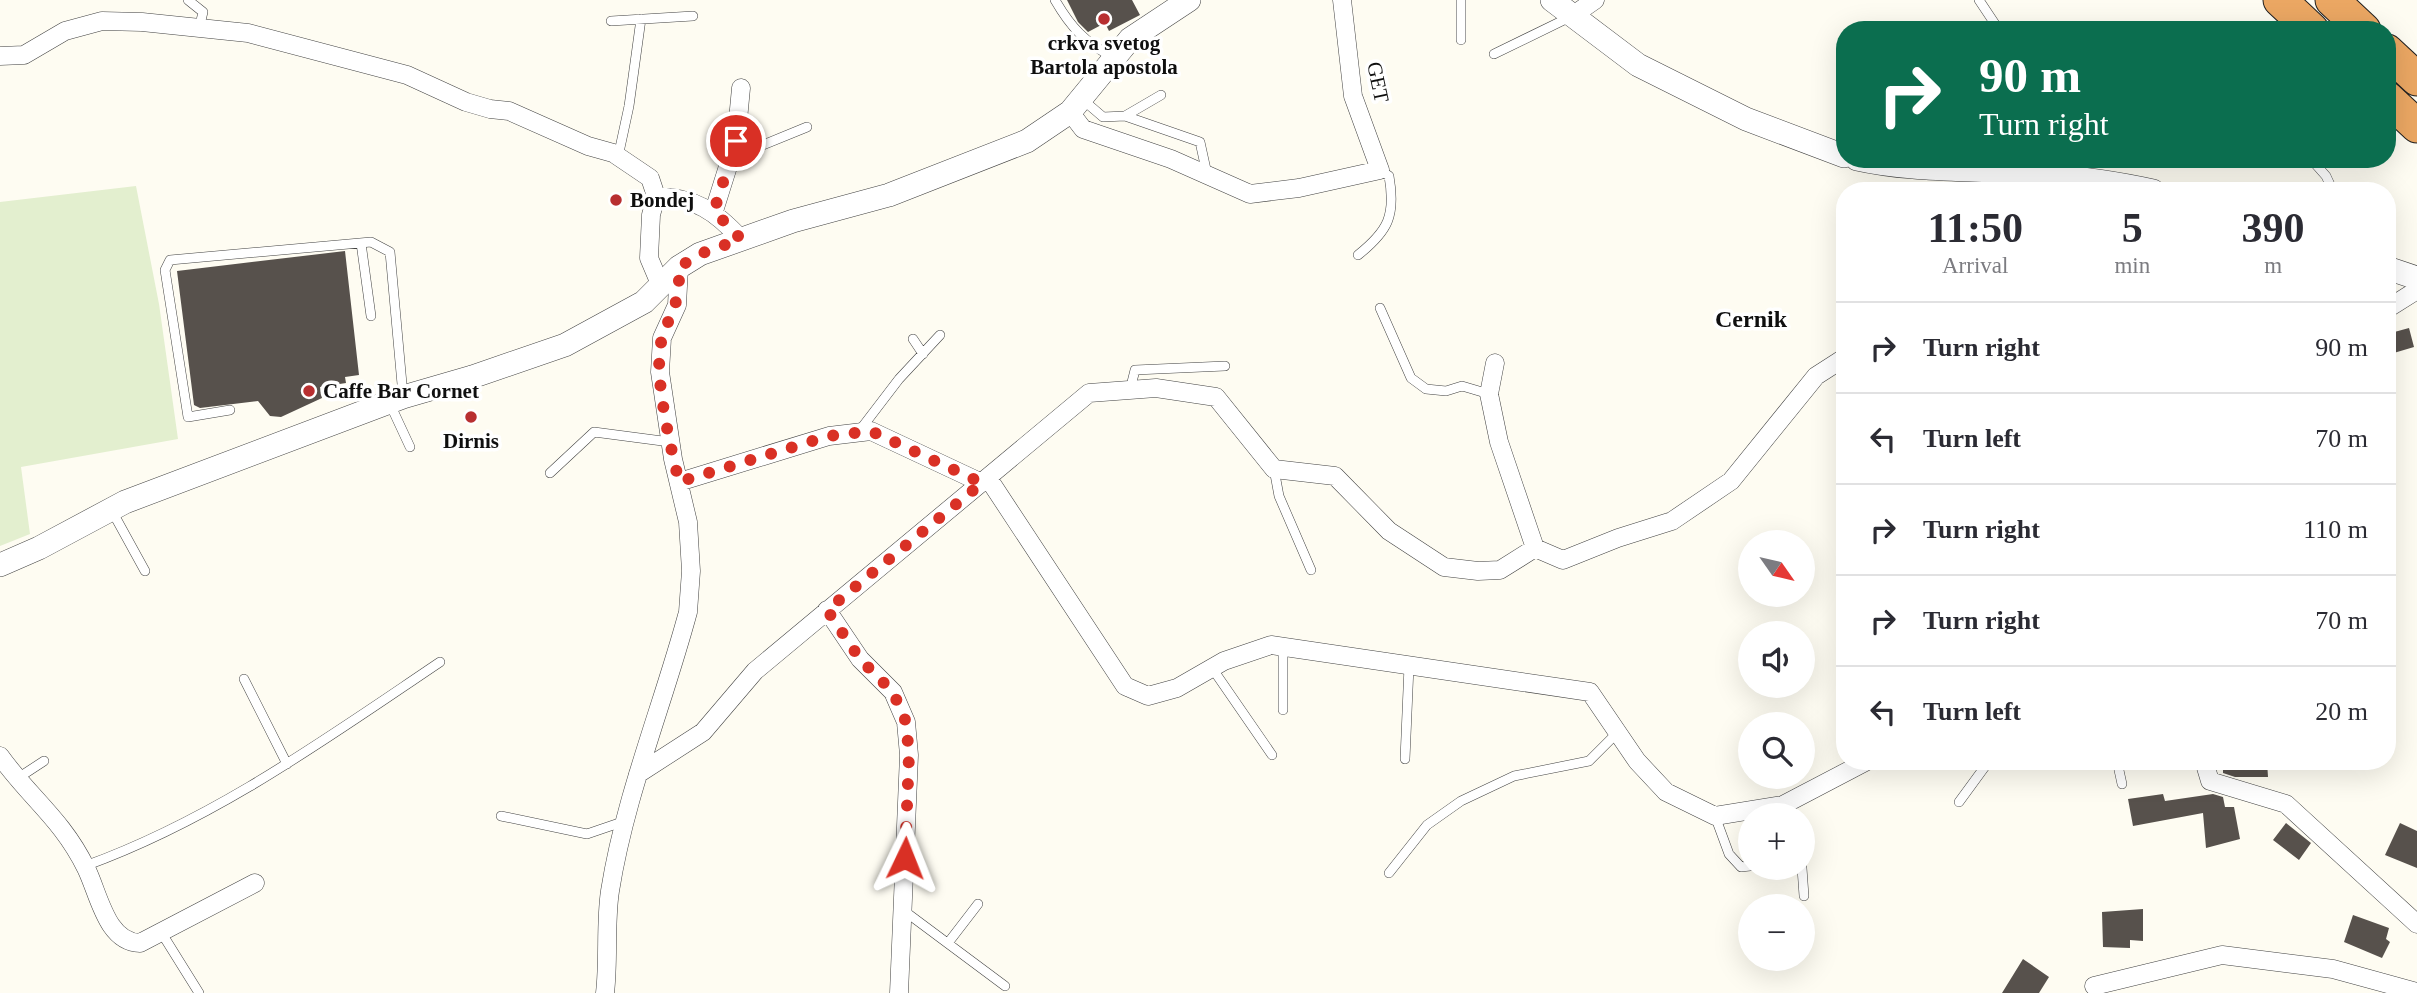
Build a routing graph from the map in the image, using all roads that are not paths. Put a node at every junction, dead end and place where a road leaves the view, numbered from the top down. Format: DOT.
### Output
graph roads {
  1 [pos="188,0"];
  2 [pos="1055,0"];
  3 [pos="1189,0"];
  4 [pos="1342,0"];
  5 [pos="1461,0"];
  6 [pos="1552,0"];
  7 [pos="1595,0"];
  8 [pos="1979,0"];
  9 [pos="2280,0"];
  10 [pos="2332,0"];
  11 [pos="693,16"];
  12 [pos="1572,16"];
  13 [pos="641,19"];
  14 [pos="611,21"];
  15 [pos="1993,21"];
  16 [pos="2302,21"];
  17 [pos="2354,21"];
  18 [pos="199,29"];
  19 [pos="1461,40"];
  20 [pos="1494,54"];
  21 [pos="0,56"];
  22 [pos="1113,57"];
  23 [pos="2396,59"];
  24 [pos="2417,79"];
  25 [pos="741,88"];
  26 [pos="1161,94"];
  27 [pos="1076,106"];
  28 [pos="2396,107"];
  29 [pos="1125,116"];
  30 [pos="2417,126"];
  31 [pos="807,127"];
  32 [pos="733,150"];
  33 [pos="1836,153"];
  34 [pos="618,157"];
  35 [pos="1940,168"];
  36 [pos="1380,170"];
  37 [pos="1207,174"];
  38 [pos="1994,181"];
  39 [pos="2012,182"];
  40 [pos="656,196"];
  41 [pos="714,211"];
  42 [pos="741,239"];
  43 [pos="361,243"];
  44 [pos="1358,255"];
  45 [pos="679,267"];
  46 [pos="2396,271"];
  47 [pos="2417,278"];
  48 [pos="660,284"];
  49 [pos="2417,290"];
  50 [pos="2396,303"];
  51 [pos="1380,309"];
  52 [pos="371,316"];
  53 [pos="940,335"];
  54 [pos="913,339"];
  55 [pos="923,354"];
  56 [pos="1495,363"];
  57 [pos="1836,363"];
  58 [pos="1225,366"];
  59 [pos="1130,390"];
  60 [pos="1489,394"];
  61 [pos="396,400"];
  62 [pos="230,410"];
  63 [pos="859,432"];
  64 [pos="670,442"];
  65 [pos="410,447"];
  66 [pos="1274,469"];
  67 [pos="550,473"];
  68 [pos="985,481"];
  69 [pos="679,482"];
  70 [pos="111,509"];
  71 [pos="1535,548"];
  72 [pos="0,565"];
  73 [pos="1311,570"];
  74 [pos="145,571"];
  75 [pos="827,610"];
  76 [pos="1283,647"];
  77 [pos="440,662"];
  78 [pos="1409,666"];
  79 [pos="1212,668"];
  80 [pos="244,680"];
  81 [pos="1283,710"];
  82 [pos="1617,733"];
  83 [pos="1272,755"];
  84 [pos="0,757"];
  85 [pos="1405,759"];
  86 [pos="44,761"];
  87 [pos="287,764"];
  88 [pos="1850,770"];
  89 [pos="1983,770"];
  90 [pos="2119,770"];
  91 [pos="2207,770"];
  92 [pos="639,774"];
  93 [pos="18,778"];
  94 [pos="2122,784"];
  95 [pos="1959,803"];
  96 [pos="501,816"];
  97 [pos="1715,816"];
  98 [pos="626,820"];
  99 [pos="1738,864"];
  100 [pos="85,866"];
  101 [pos="1389,873"];
  102 [pos="255,883"];
  103 [pos="978,904"];
  104 [pos="903,910"];
  105 [pos="2417,924"];
  106 [pos="161,932"];
  107 [pos="947,943"];
  108 [pos="1005,986"];
  109 [pos="2094,986"];
  110 [pos="2417,992"];
  111 [pos="199,993"];
  112 [pos="605,993"];
  113 [pos="899,993"];
  1 -- 18 [label="lane"];
  2 -- 22 [label="lane"];
  3 -- 22 [label="street"];
  4 -- 36 [label="street, GET"];
  5 -- 19 [label="lane"];
  6 -- 12 [label="street"];
  7 -- 12 [label="street"];
  8 -- 15 [label="lane"];
  9 -- 16 [label="highway"];
  10 -- 17 [label="highway"];
  11 -- 13 [label="lane"];
  12 -- 20 [label="lane"];
  12 -- 33 [label="street"];
  13 -- 14 [label="lane"];
  13 -- 34 [label="lane"];
  18 -- 21 [label="street"];
  18 -- 34 [label="street"];
  22 -- 27 [label="street"];
  23 -- 24 [label="highway"];
  25 -- 32 [label="street"];
  26 -- 29 [label="lane"];
  27 -- 29 [label="lane"];
  27 -- 37 [label="street"];
  27 -- 42 [label="street"];
  28 -- 30 [label="highway"];
  29 -- 37 [label="lane"];
  31 -- 32 [label="lane"];
  32 -- 41 [label="street"];
  34 -- 40 [label="street"];
  35 -- 38 [label="street"];
  36 -- 37 [label="street"];
  36 -- 44 [label="lane"];
  38 -- 39 [label="street"];
  40 -- 41 [label="street"];
  40 -- 48 [label="street"];
  41 -- 42 [label="street"];
  42 -- 45 [label="street"];
  43 -- 52 [label="lane"];
  43 -- 61 [label="lane"];
  43 -- 62 [label="lane"];
  45 -- 48 [label="street"];
  45 -- 64 [label="street"];
  46 -- 47 [label="street"];
  48 -- 61 [label="street"];
  49 -- 50 [label="street"];
  51 -- 60 [label="lane"];
  53 -- 55 [label="lane"];
  54 -- 55 [label="lane"];
  55 -- 63 [label="lane"];
  56 -- 60 [label="street"];
  57 -- 71 [label="street"];
  58 -- 59 [label="lane"];
  59 -- 66 [label="street"];
  59 -- 68 [label="street"];
  60 -- 71 [label="street"];
  61 -- 65 [label="lane"];
  61 -- 70 [label="street"];
  63 -- 68 [label="street"];
  63 -- 69 [label="street"];
  64 -- 67 [label="lane"];
  64 -- 69 [label="street"];
  66 -- 71 [label="street"];
  66 -- 73 [label="lane"];
  68 -- 75 [label="street"];
  68 -- 79 [label="street"];
  69 -- 92 [label="street"];
  70 -- 72 [label="street"];
  70 -- 74 [label="lane"];
  75 -- 92 [label="street"];
  75 -- 104 [label="street"];
  76 -- 78 [label="street"];
  76 -- 79 [label="street"];
  76 -- 81 [label="lane"];
  77 -- 87 [label="lane"];
  78 -- 82 [label="street"];
  78 -- 85 [label="lane"];
  79 -- 83 [label="lane"];
  80 -- 87 [label="lane"];
  82 -- 97 [label="street"];
  82 -- 101 [label="lane"];
  84 -- 93 [label="street"];
  86 -- 93 [label="lane"];
  87 -- 100 [label="lane"];
  88 -- 97 [label="street"];
  89 -- 95 [label="lane"];
  90 -- 94 [label="lane"];
  91 -- 105 [label="street"];
  92 -- 98 [label="street"];
  93 -- 100 [label="street"];
  96 -- 98 [label="lane"];
  97 -- 99 [label="lane"];
  98 -- 112 [label="street"];
  100 -- 106 [label="street"];
  102 -- 106 [label="street"];
  103 -- 107 [label="lane"];
  104 -- 107 [label="lane"];
  104 -- 113 [label="street"];
  106 -- 111 [label="lane"];
  107 -- 108 [label="lane"];
  109 -- 110 [label="street"];
}
